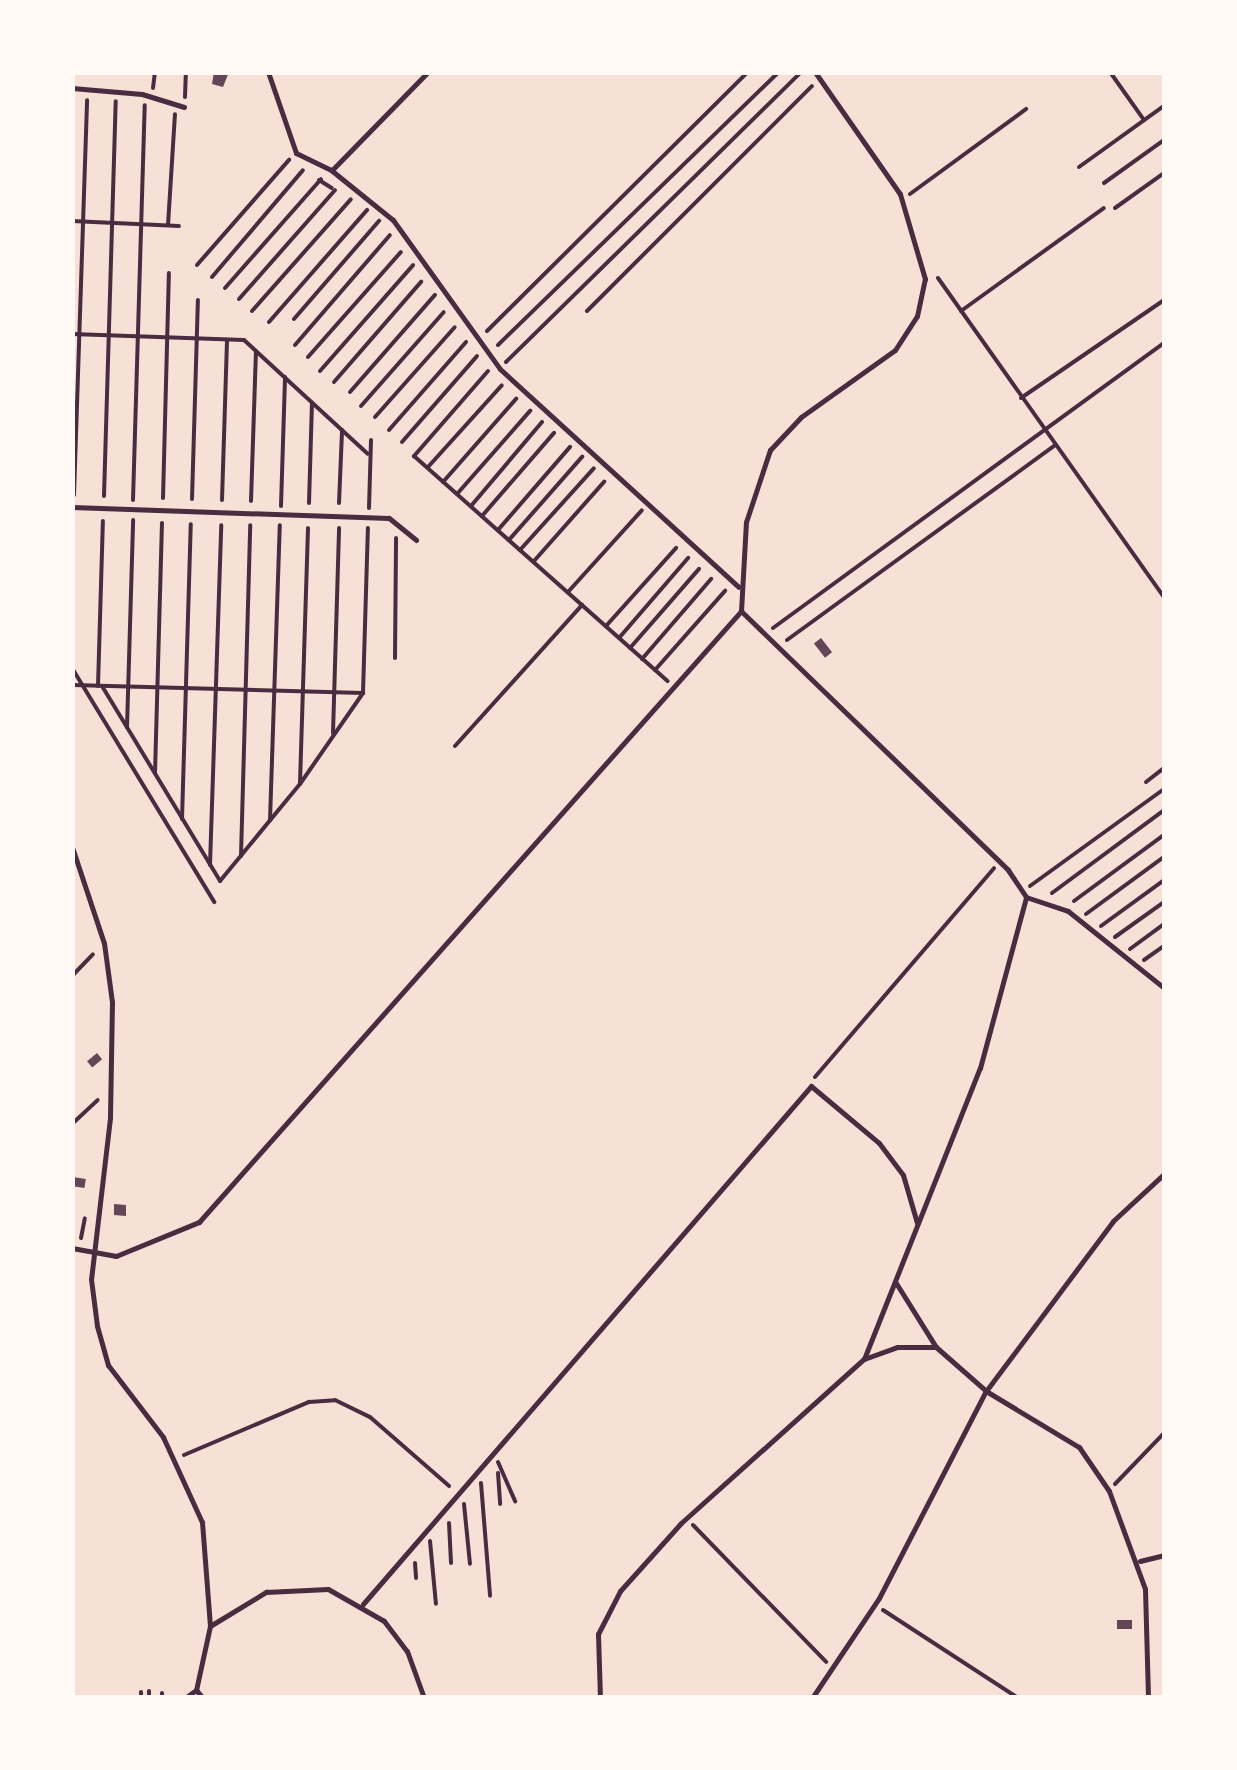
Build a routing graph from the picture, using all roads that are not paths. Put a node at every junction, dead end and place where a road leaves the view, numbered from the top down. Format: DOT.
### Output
graph roads {
  1 [pos="268,72"];
  2 [pos="428,72"];
  3 [pos="817,76"];
  4 [pos="72,88"];
  5 [pos="184,107"];
  6 [pos="331,170"];
  7 [pos="73,507"];
  8 [pos="416,540"];
  9 [pos="741,588"];
  10 [pos="742,611"];
  11 [pos="72,847"];
  12 [pos="1024,894"];
  13 [pos="1164,988"];
  14 [pos="1164,1174"];
  15 [pos="917,1223"];
  16 [pos="76,1250"];
  17 [pos="93,1255"];
  18 [pos="896,1283"];
  19 [pos="936,1347"];
  20 [pos="864,1359"];
  21 [pos="986,1392"];
  22 [pos="1164,1555"];
  23 [pos="1140,1561"];
  24 [pos="362,1604"];
  25 [pos="210,1626"];
  26 [pos="196,1690"];
  27 [pos="186,1698"];
  28 [pos="204,1698"];
  29 [pos="424,1698"];
  30 [pos="600,1698"];
  31 [pos="812,1698"];
  32 [pos="1148,1698"];
  1 -- 6 [label="lane"];
  2 -- 6 [label="lane"];
  3 -- 9 [label="lane"];
  4 -- 5 [label="lane"];
  6 -- 9 [label="lane"];
  7 -- 8 [label="lane"];
  9 -- 10 [label="lane"];
  10 -- 12 [label="lane"];
  10 -- 17 [label="lane"];
  11 -- 17 [label="lane"];
  12 -- 13 [label="lane"];
  12 -- 15 [label="lane"];
  14 -- 21 [label="lane"];
  15 -- 18 [label="lane"];
  15 -- 24 [label="lane"];
  16 -- 17 [label="lane"];
  17 -- 25 [label="lane"];
  18 -- 19 [label="lane"];
  18 -- 20 [label="lane"];
  19 -- 20 [label="lane"];
  19 -- 21 [label="lane"];
  20 -- 30 [label="lane"];
  21 -- 23 [label="lane"];
  21 -- 31 [label="lane"];
  22 -- 23 [label="lane"];
  23 -- 32 [label="lane"];
  24 -- 25 [label="lane"];
  24 -- 29 [label="lane"];
  25 -- 26 [label="lane"];
  26 -- 27 [label="lane"];
  26 -- 28 [label="lane"];
}
